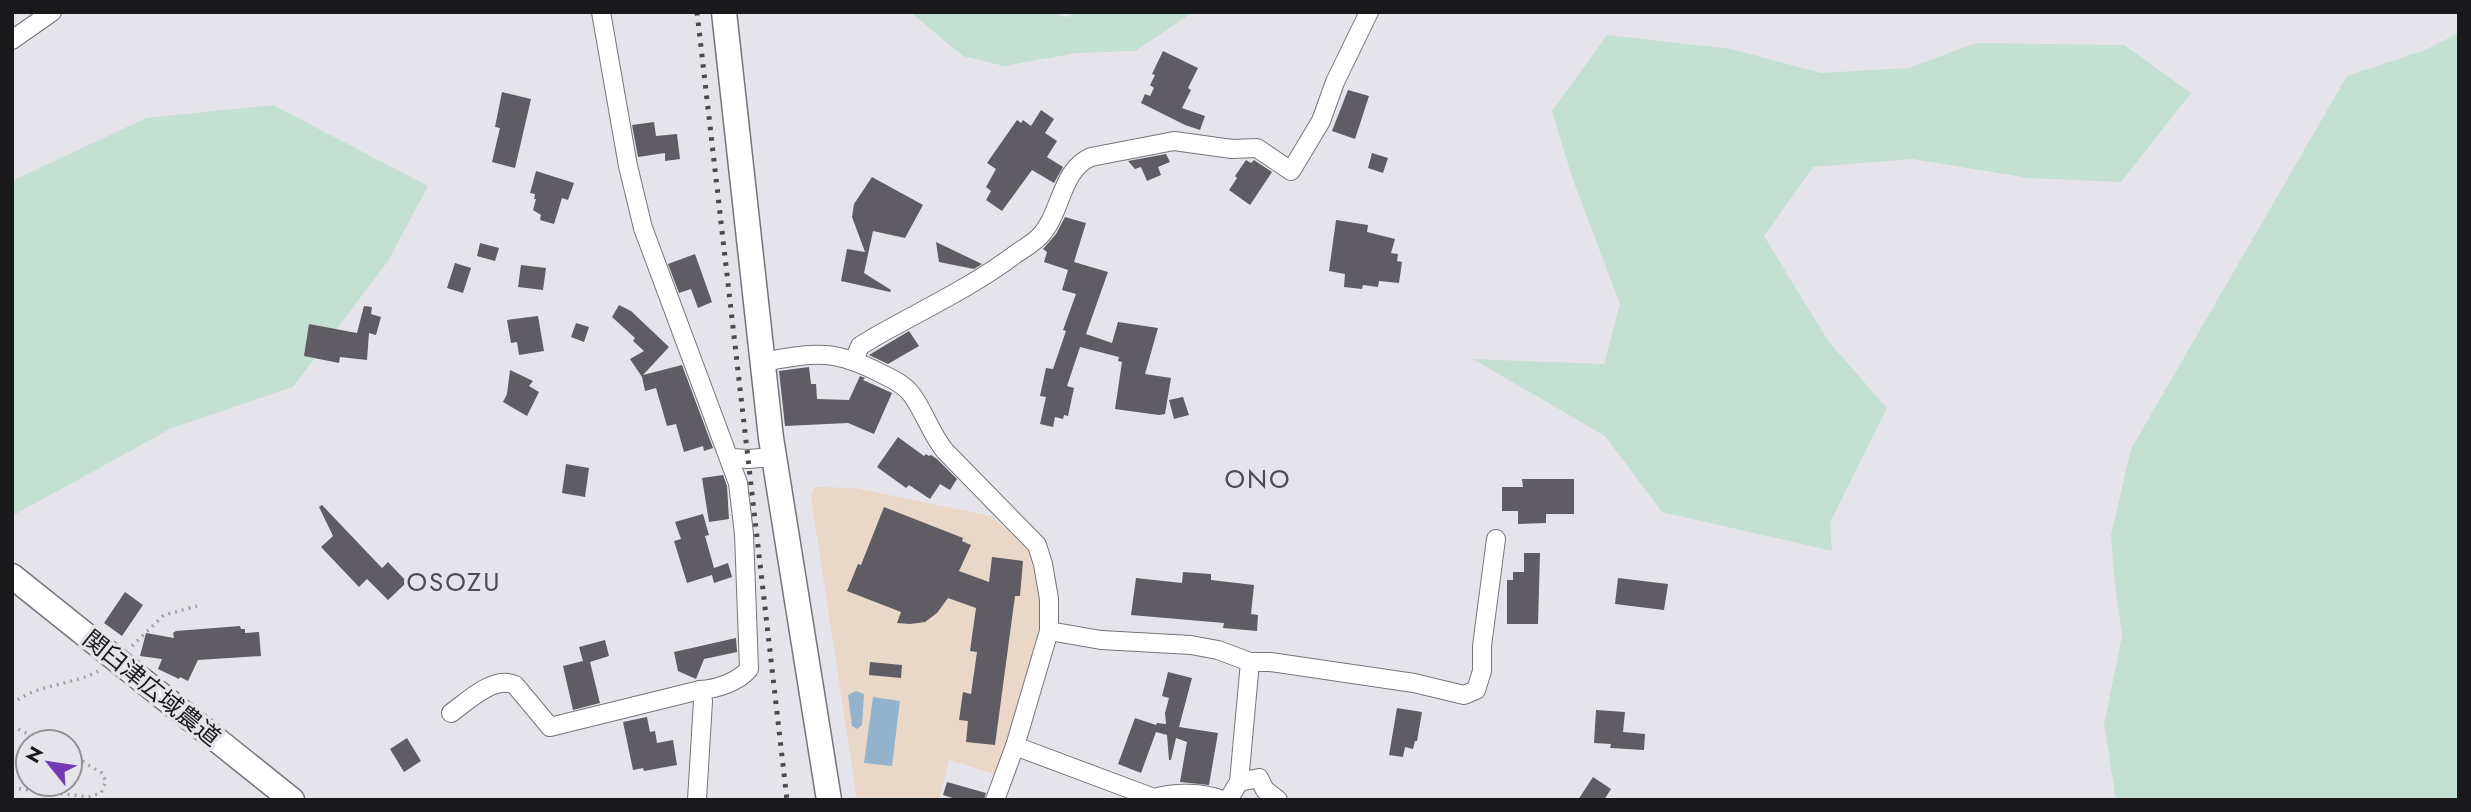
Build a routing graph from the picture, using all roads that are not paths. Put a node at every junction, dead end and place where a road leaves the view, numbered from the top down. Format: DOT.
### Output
graph roads {
  1 [pos="52,12"];
  2 [pos="601,12"];
  3 [pos="724,12"];
  4 [pos="1370,12"];
  5 [pos="12,40"];
  6 [pos="854,360"];
  7 [pos="762,362"];
  8 [pos="774,457"];
  9 [pos="731,458"];
  10 [pos="1496,540"];
  11 [pos="12,576"];
  12 [pos="1049,631"];
  13 [pos="1250,662"];
  14 [pos="700,690"];
  15 [pos="451,713"];
  16 [pos="1015,746"];
  17 [pos="1240,782"];
  18 [pos="292,800"];
  19 [pos="697,800"];
  20 [pos="830,800"];
  21 [pos="995,800"];
  22 [pos="1222,800"];
  23 [pos="1228,800"];
  24 [pos="1278,800"];
  1 -- 5 [label="street"];
  2 -- 9 [label="street"];
  3 -- 7 [label="street"];
  4 -- 6 [label="street"];
  6 -- 7 [label="street"];
  6 -- 12 [label="street"];
  7 -- 8 [label="street"];
  8 -- 9 [label="street"];
  8 -- 20 [label="street"];
  9 -- 14 [label="street"];
  10 -- 13 [label="street"];
  11 -- 18 [label="street, 関臼津広域農道"];
  12 -- 13 [label="street"];
  12 -- 16 [label="street"];
  13 -- 17 [label="street"];
  14 -- 15 [label="street"];
  14 -- 19 [label="street"];
  16 -- 21 [label="street"];
  16 -- 22 [label="street"];
  17 -- 23 [label="street"];
  17 -- 24 [label="street"];
}
